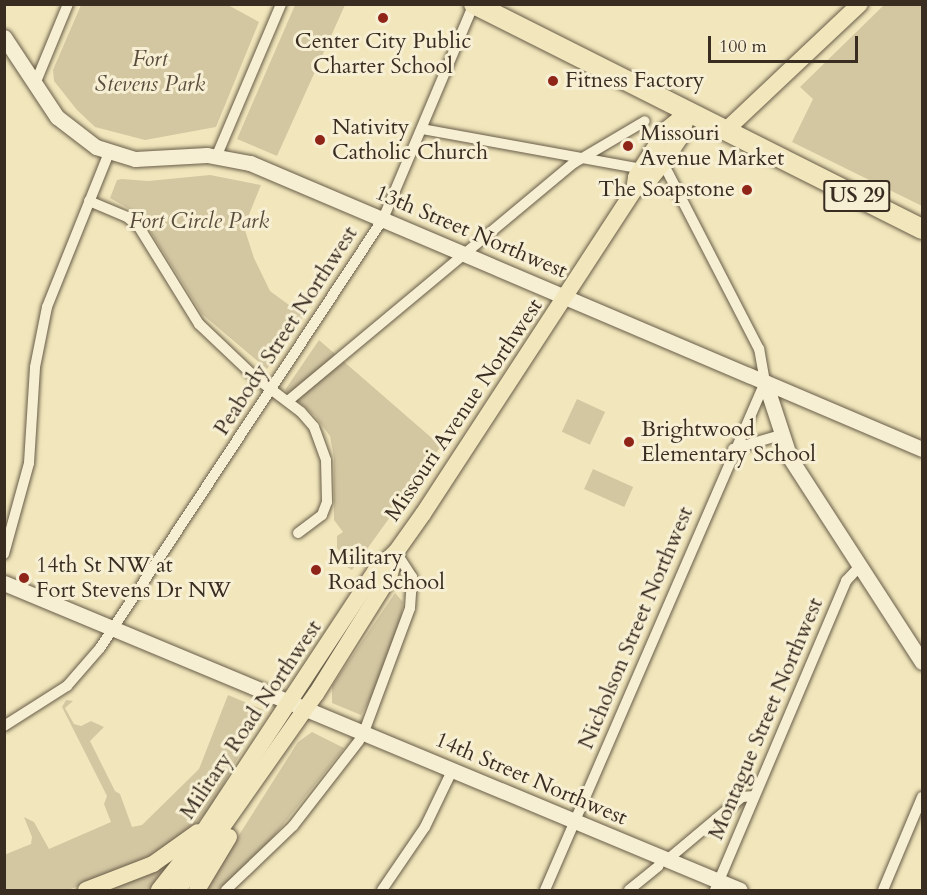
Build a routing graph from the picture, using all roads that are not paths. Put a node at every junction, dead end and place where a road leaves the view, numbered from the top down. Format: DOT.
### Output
graph roads {
  1 [pos="69,4"];
  2 [pos="281,4"];
  3 [pos="474,4"];
  4 [pos="860,4"];
  5 [pos="4,37"];
  6 [pos="4,62"];
  7 [pos="22,65"];
  8 [pos="35,84"];
  9 [pos="688,112"];
  10 [pos="645,121"];
  11 [pos="422,129"];
  12 [pos="725,131"];
  13 [pos="109,153"];
  14 [pos="217,155"];
  15 [pos="584,156"];
  16 [pos="663,163"];
  17 [pos="642,169"];
  18 [pos="634,190"];
  19 [pos="89,201"];
  20 [pos="383,219"];
  21 [pos="922,229"];
  22 [pos="464,254"];
  23 [pos="566,297"];
  24 [pos="765,381"];
  25 [pos="271,389"];
  26 [pos="288,401"];
  27 [pos="781,435"];
  28 [pos="734,449"];
  29 [pos="922,449"];
  30 [pos="298,533"];
  31 [pos="396,552"];
  32 [pos="4,554"];
  33 [pos="860,566"];
  34 [pos="4,583"];
  35 [pos="112,629"];
  36 [pos="922,662"];
  37 [pos="287,704"];
  38 [pos="304,711"];
  39 [pos="4,726"];
  40 [pos="361,736"];
  41 [pos="268,766"];
  42 [pos="451,775"];
  43 [pos="754,796"];
  44 [pos="922,796"];
  45 [pos="214,816"];
  46 [pos="572,825"];
  47 [pos="663,863"];
  48 [pos="717,888"];
  49 [pos="86,891"];
  50 [pos="159,891"];
  51 [pos="178,891"];
  52 [pos="197,891"];
  53 [pos="226,891"];
  54 [pos="382,891"];
  55 [pos="544,891"];
  56 [pos="629,891"];
  57 [pos="740,891"];
  58 [pos="883,891"];
  1 -- 8 [label="street"];
  2 -- 14 [label="street"];
  3 -- 9 [label="highway, US 29"];
  3 -- 11 [label="street, Peabody Street Northwest"];
  4 -- 12 [label="main road"];
  5 -- 7 [label="street, 13th Street Northwest"];
  6 -- 7 [label="street"];
  7 -- 8 [label="street, 13th Street Northwest"];
  8 -- 13 [label="street, 13th Street Northwest"];
  9 -- 12 [label="highway, US 29"];
  9 -- 16 [label="main road, Missouri Avenue Northwest"];
  9 -- 17 [label="main road, Missouri Avenue Northwest"];
  10 -- 15 [label="street"];
  11 -- 15 [label="street"];
  11 -- 20 [label="street, Peabody Street Northwest"];
  12 -- 21 [label="highway, US 29"];
  13 -- 14 [label="street, 13th Street Northwest"];
  13 -- 19 [label="street"];
  14 -- 20 [label="street, 13th Street Northwest"];
  15 -- 17 [label="street"];
  15 -- 22 [label="street"];
  16 -- 18 [label="main road, Missouri Avenue Northwest"];
  16 -- 24 [label="street"];
  17 -- 18 [label="main road, Missouri Avenue Northwest"];
  18 -- 23 [label="main road, Missouri Avenue Northwest"];
  19 -- 25 [label="street"];
  19 -- 32 [label="street"];
  20 -- 22 [label="street, 13th Street Northwest"];
  20 -- 25 [label="street, Peabody Street Northwest"];
  22 -- 23 [label="street, 13th Street Northwest"];
  22 -- 26 [label="street"];
  23 -- 24 [label="street, 13th Street Northwest"];
  23 -- 31 [label="main road, Missouri Avenue Northwest"];
  24 -- 27 [label="street"];
  24 -- 28 [label="street, Nicholson Street Northwest"];
  24 -- 29 [label="street, 13th Street Northwest"];
  25 -- 26 [label="street"];
  25 -- 35 [label="street, Peabody Street Northwest"];
  26 -- 30 [label="street"];
  27 -- 28 [label="street"];
  27 -- 33 [label="street"];
  28 -- 46 [label="street, Nicholson Street Northwest"];
  31 -- 37 [label="main road, Military Road Northwest"];
  31 -- 38 [label="main road, Military Road Northwest"];
  31 -- 40 [label="street, Missouri Avenue Northwest"];
  33 -- 36 [label="street"];
  33 -- 43 [label="street, Montague Street Northwest"];
  34 -- 35 [label="street, 14th Street Northwest"];
  35 -- 37 [label="street, 14th Street Northwest"];
  35 -- 39 [label="street, Peabody Street Northwest"];
  37 -- 38 [label="street, 14th Street Northwest"];
  37 -- 45 [label="main road, Military Road Northwest"];
  38 -- 40 [label="street, 14th Street Northwest"];
  38 -- 41 [label="main road, Military Road Northwest"];
  40 -- 42 [label="street, 14th Street Northwest"];
  40 -- 53 [label="street, Missouri Avenue Northwest"];
  41 -- 51 [label="main road, Military Road Northwest"];
  41 -- 52 [label="main road"];
  42 -- 46 [label="street, 14th Street Northwest"];
  42 -- 54 [label="street"];
  43 -- 47 [label="street"];
  43 -- 48 [label="street, Montague Street Northwest"];
  44 -- 58 [label="street"];
  45 -- 49 [label="main road"];
  45 -- 50 [label="main road, Military Road Northwest"];
  46 -- 47 [label="street, 14th Street Northwest"];
  46 -- 55 [label="street, Nicholson Street Northwest"];
  47 -- 48 [label="street, 14th Street Northwest"];
  47 -- 56 [label="street"];
  48 -- 57 [label="street, 14th Street Northwest"];
}
